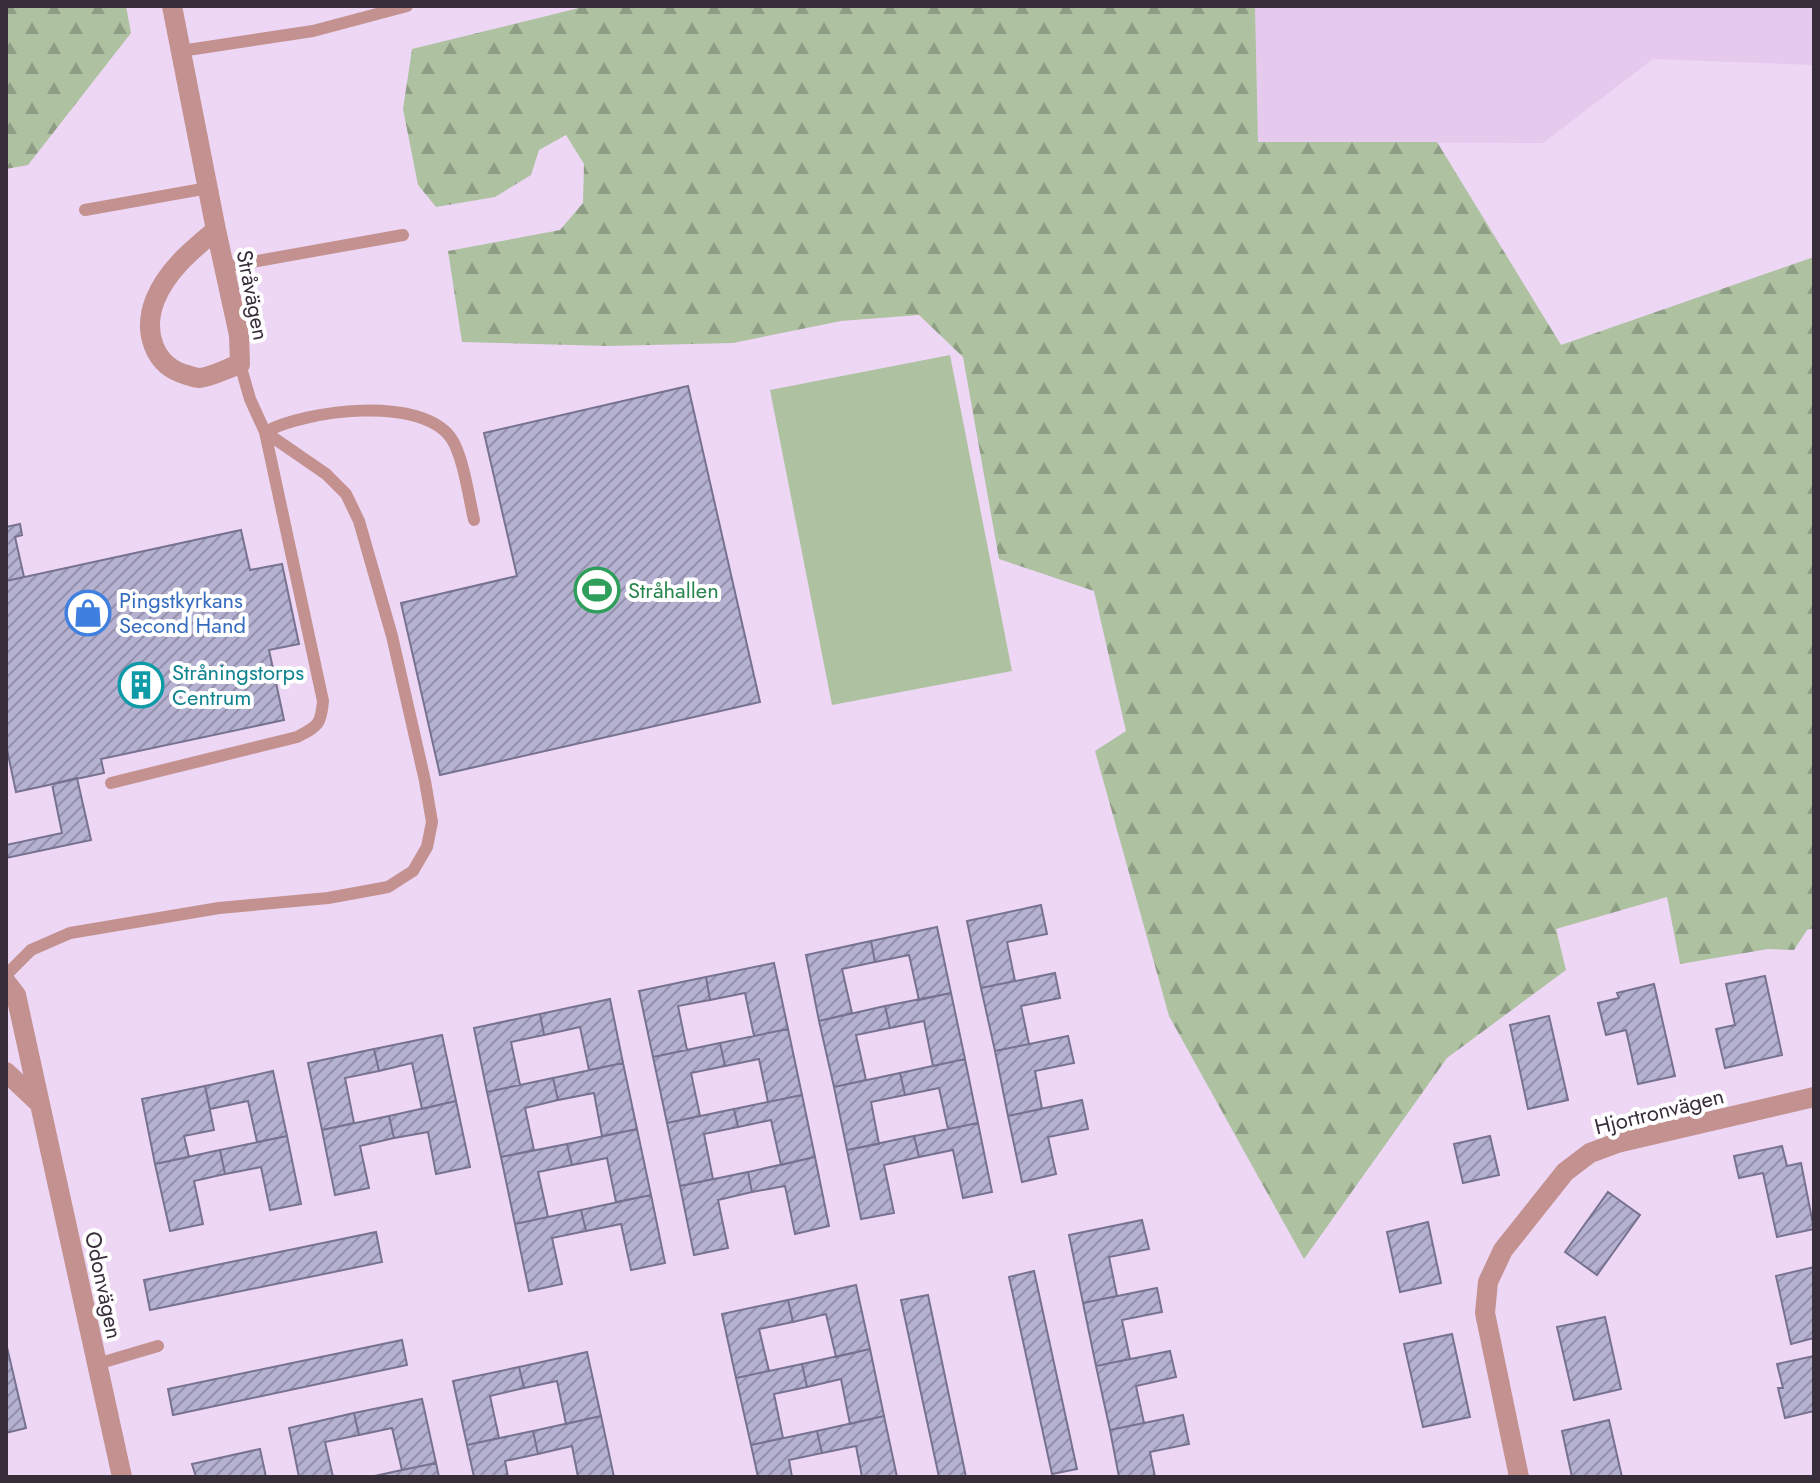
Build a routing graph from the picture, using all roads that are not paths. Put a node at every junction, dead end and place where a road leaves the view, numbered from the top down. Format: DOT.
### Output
graph roads {
  1 [pos="172,6"];
  2 [pos="407,6"];
  3 [pos="181,51"];
  4 [pos="208,188"];
  5 [pos="85,210"];
  6 [pos="216,230"];
  7 [pos="403,235"];
  8 [pos="224,267"];
  9 [pos="240,364"];
  10 [pos="265,432"];
  11 [pos="474,520"];
  12 [pos="111,783"];
  13 [pos="6,975"];
  14 [pos="6,982"];
  15 [pos="6,1072"];
  16 [pos="1814,1097"];
  17 [pos="40,1104"];
  18 [pos="158,1346"];
  19 [pos="97,1364"];
  20 [pos="122,1477"];
  21 [pos="1519,1477"];
  1 -- 3 [label="street, Stråvägen"];
  2 -- 3 [label="lane"];
  3 -- 4 [label="street, Stråvägen"];
  4 -- 5 [label="lane"];
  4 -- 6 [label="street, Stråvägen"];
  6 -- 8 [label="street, Stråvägen"];
  6 -- 9 [label="street, Stråvägen"];
  7 -- 8 [label="lane"];
  8 -- 9 [label="street, Stråvägen"];
  9 -- 10 [label="lane"];
  10 -- 11 [label="lane"];
  10 -- 12 [label="lane"];
  10 -- 13 [label="lane"];
  14 -- 17 [label="street, Odonvägen"];
  15 -- 17 [label="street"];
  16 -- 21 [label="street, Hjortronvägen"];
  17 -- 19 [label="street, Odonvägen"];
  18 -- 19 [label="lane"];
  19 -- 20 [label="street, Odonvägen"];
}
